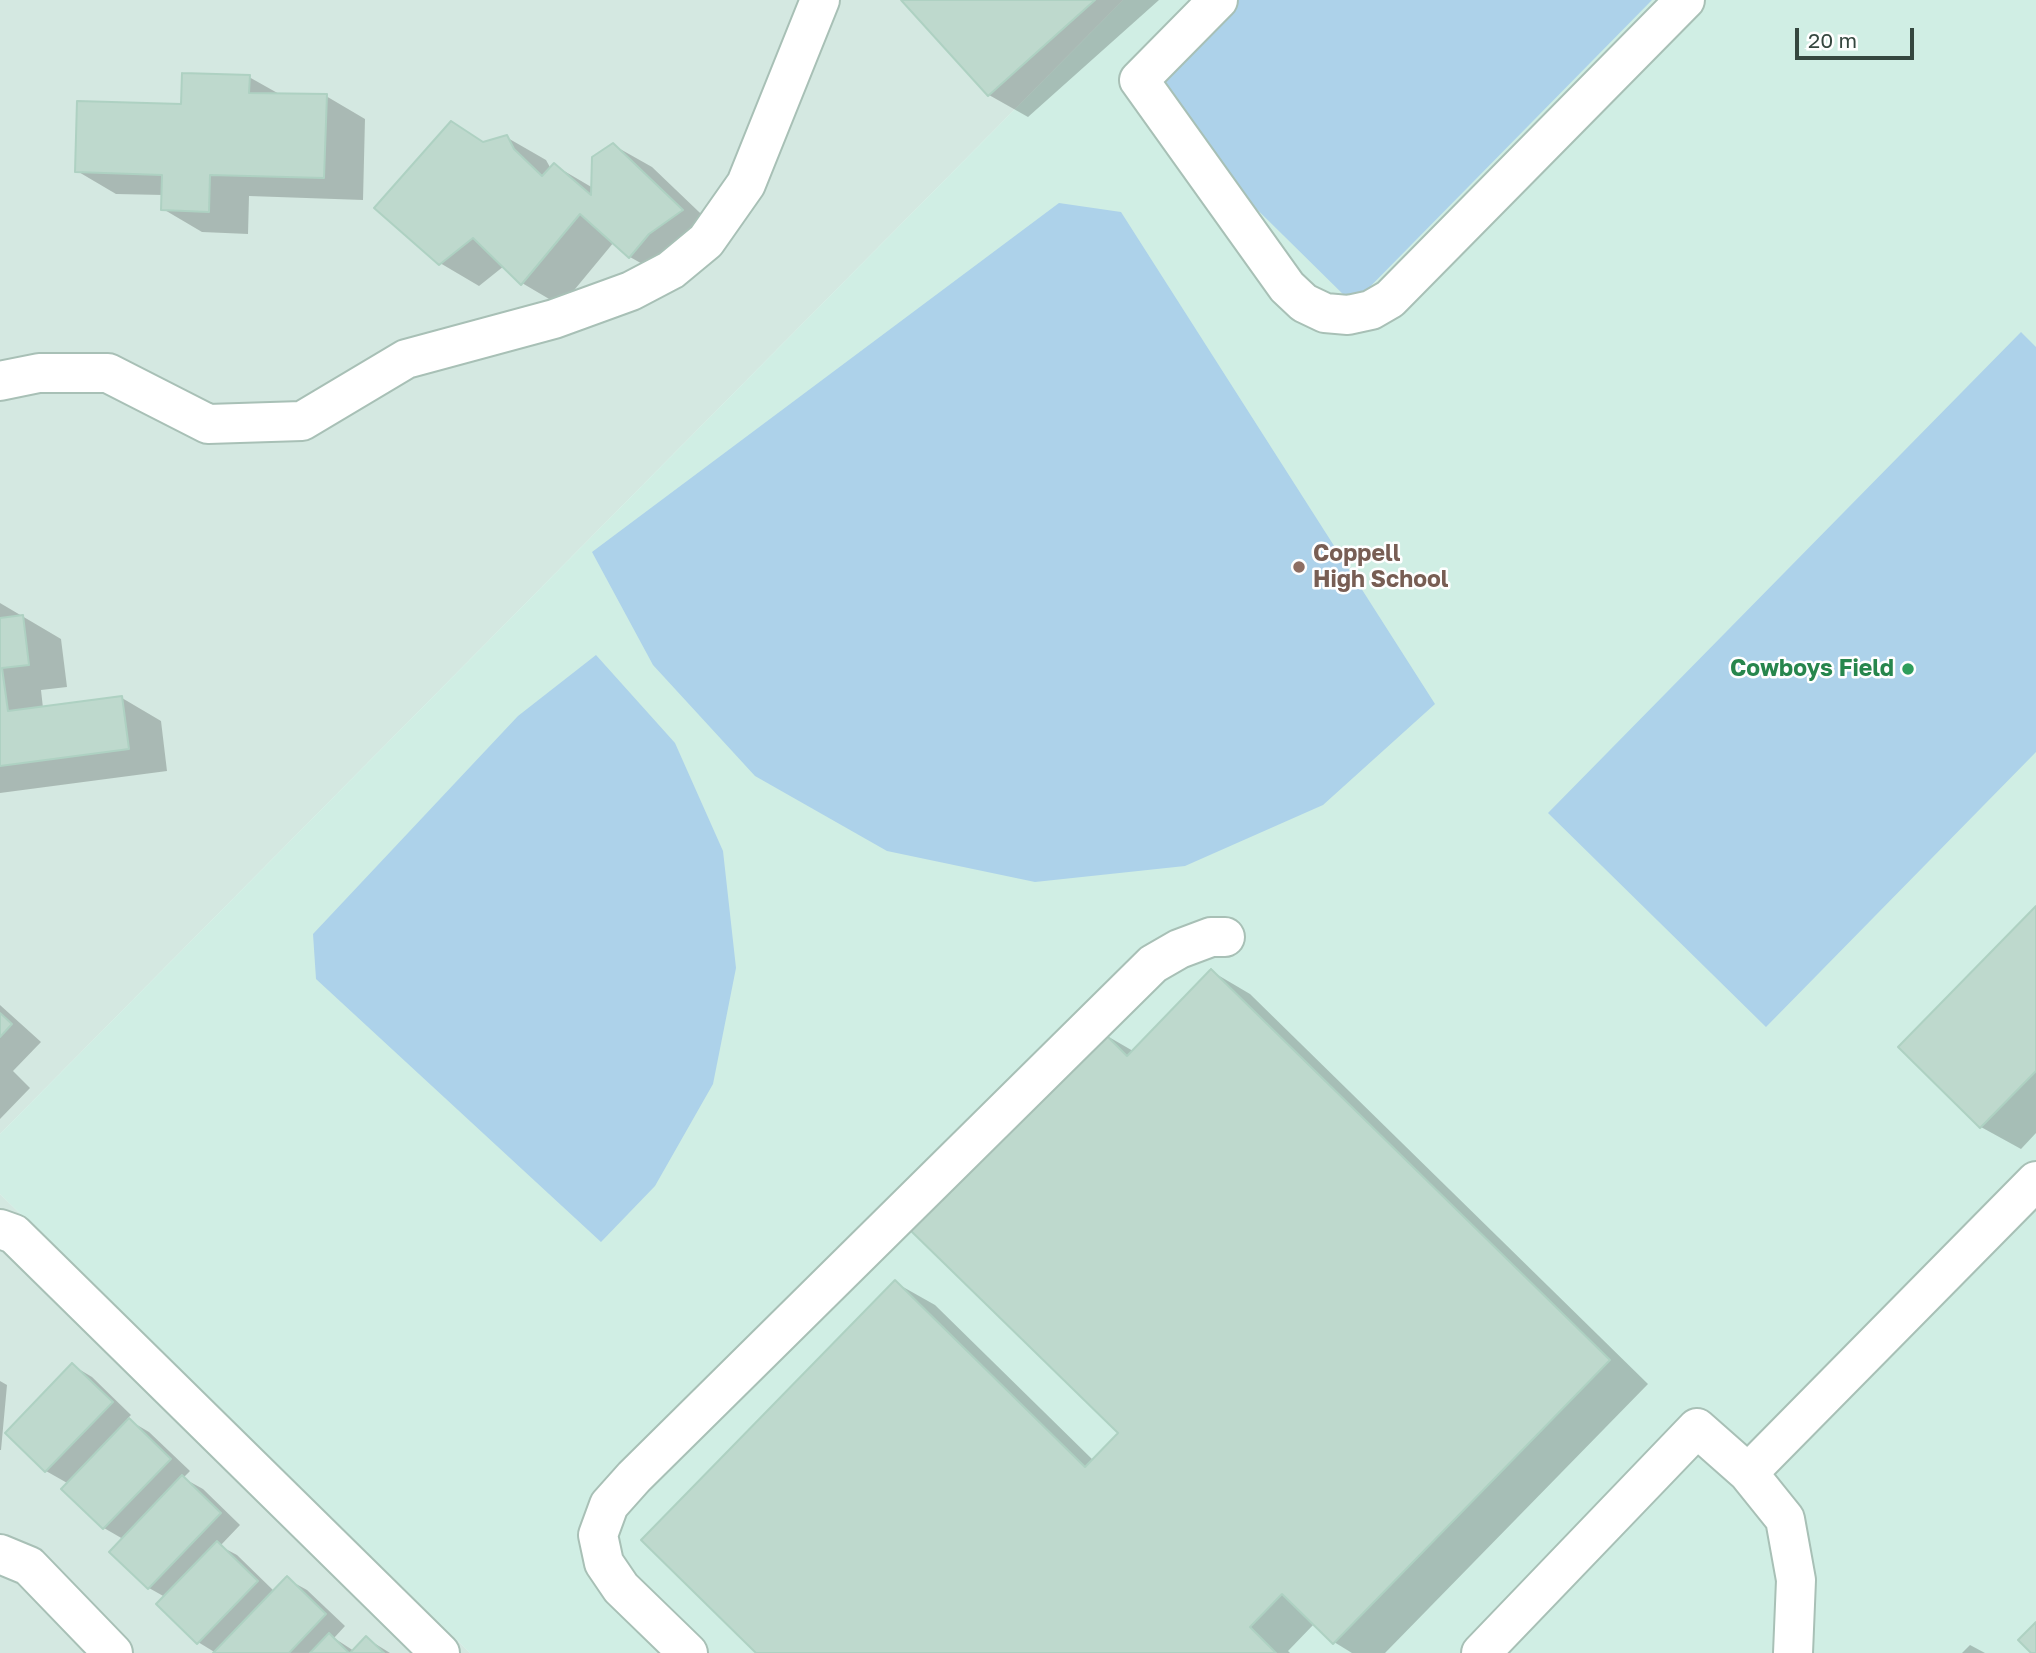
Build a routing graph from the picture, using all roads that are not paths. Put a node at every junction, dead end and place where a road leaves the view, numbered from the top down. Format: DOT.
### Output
graph roads {
  1 [pos="820,0"];
  2 [pos="1218,0"];
  3 [pos="1685,0"];
  4 [pos="0,381"];
  5 [pos="1225,937"];
  6 [pos="2036,1181"];
  7 [pos="0,1229"];
  8 [pos="1748,1473"];
  9 [pos="0,1554"];
  10 [pos="113,1653"];
  11 [pos="440,1653"];
  12 [pos="688,1653"];
  13 [pos="1481,1653"];
  14 [pos="1793,1653"];
  1 -- 4 [label="street"];
  2 -- 3 [label="street"];
  5 -- 12 [label="street"];
  6 -- 8 [label="street"];
  7 -- 11 [label="street"];
  8 -- 13 [label="street"];
  8 -- 14 [label="street"];
  9 -- 10 [label="street"];
}
